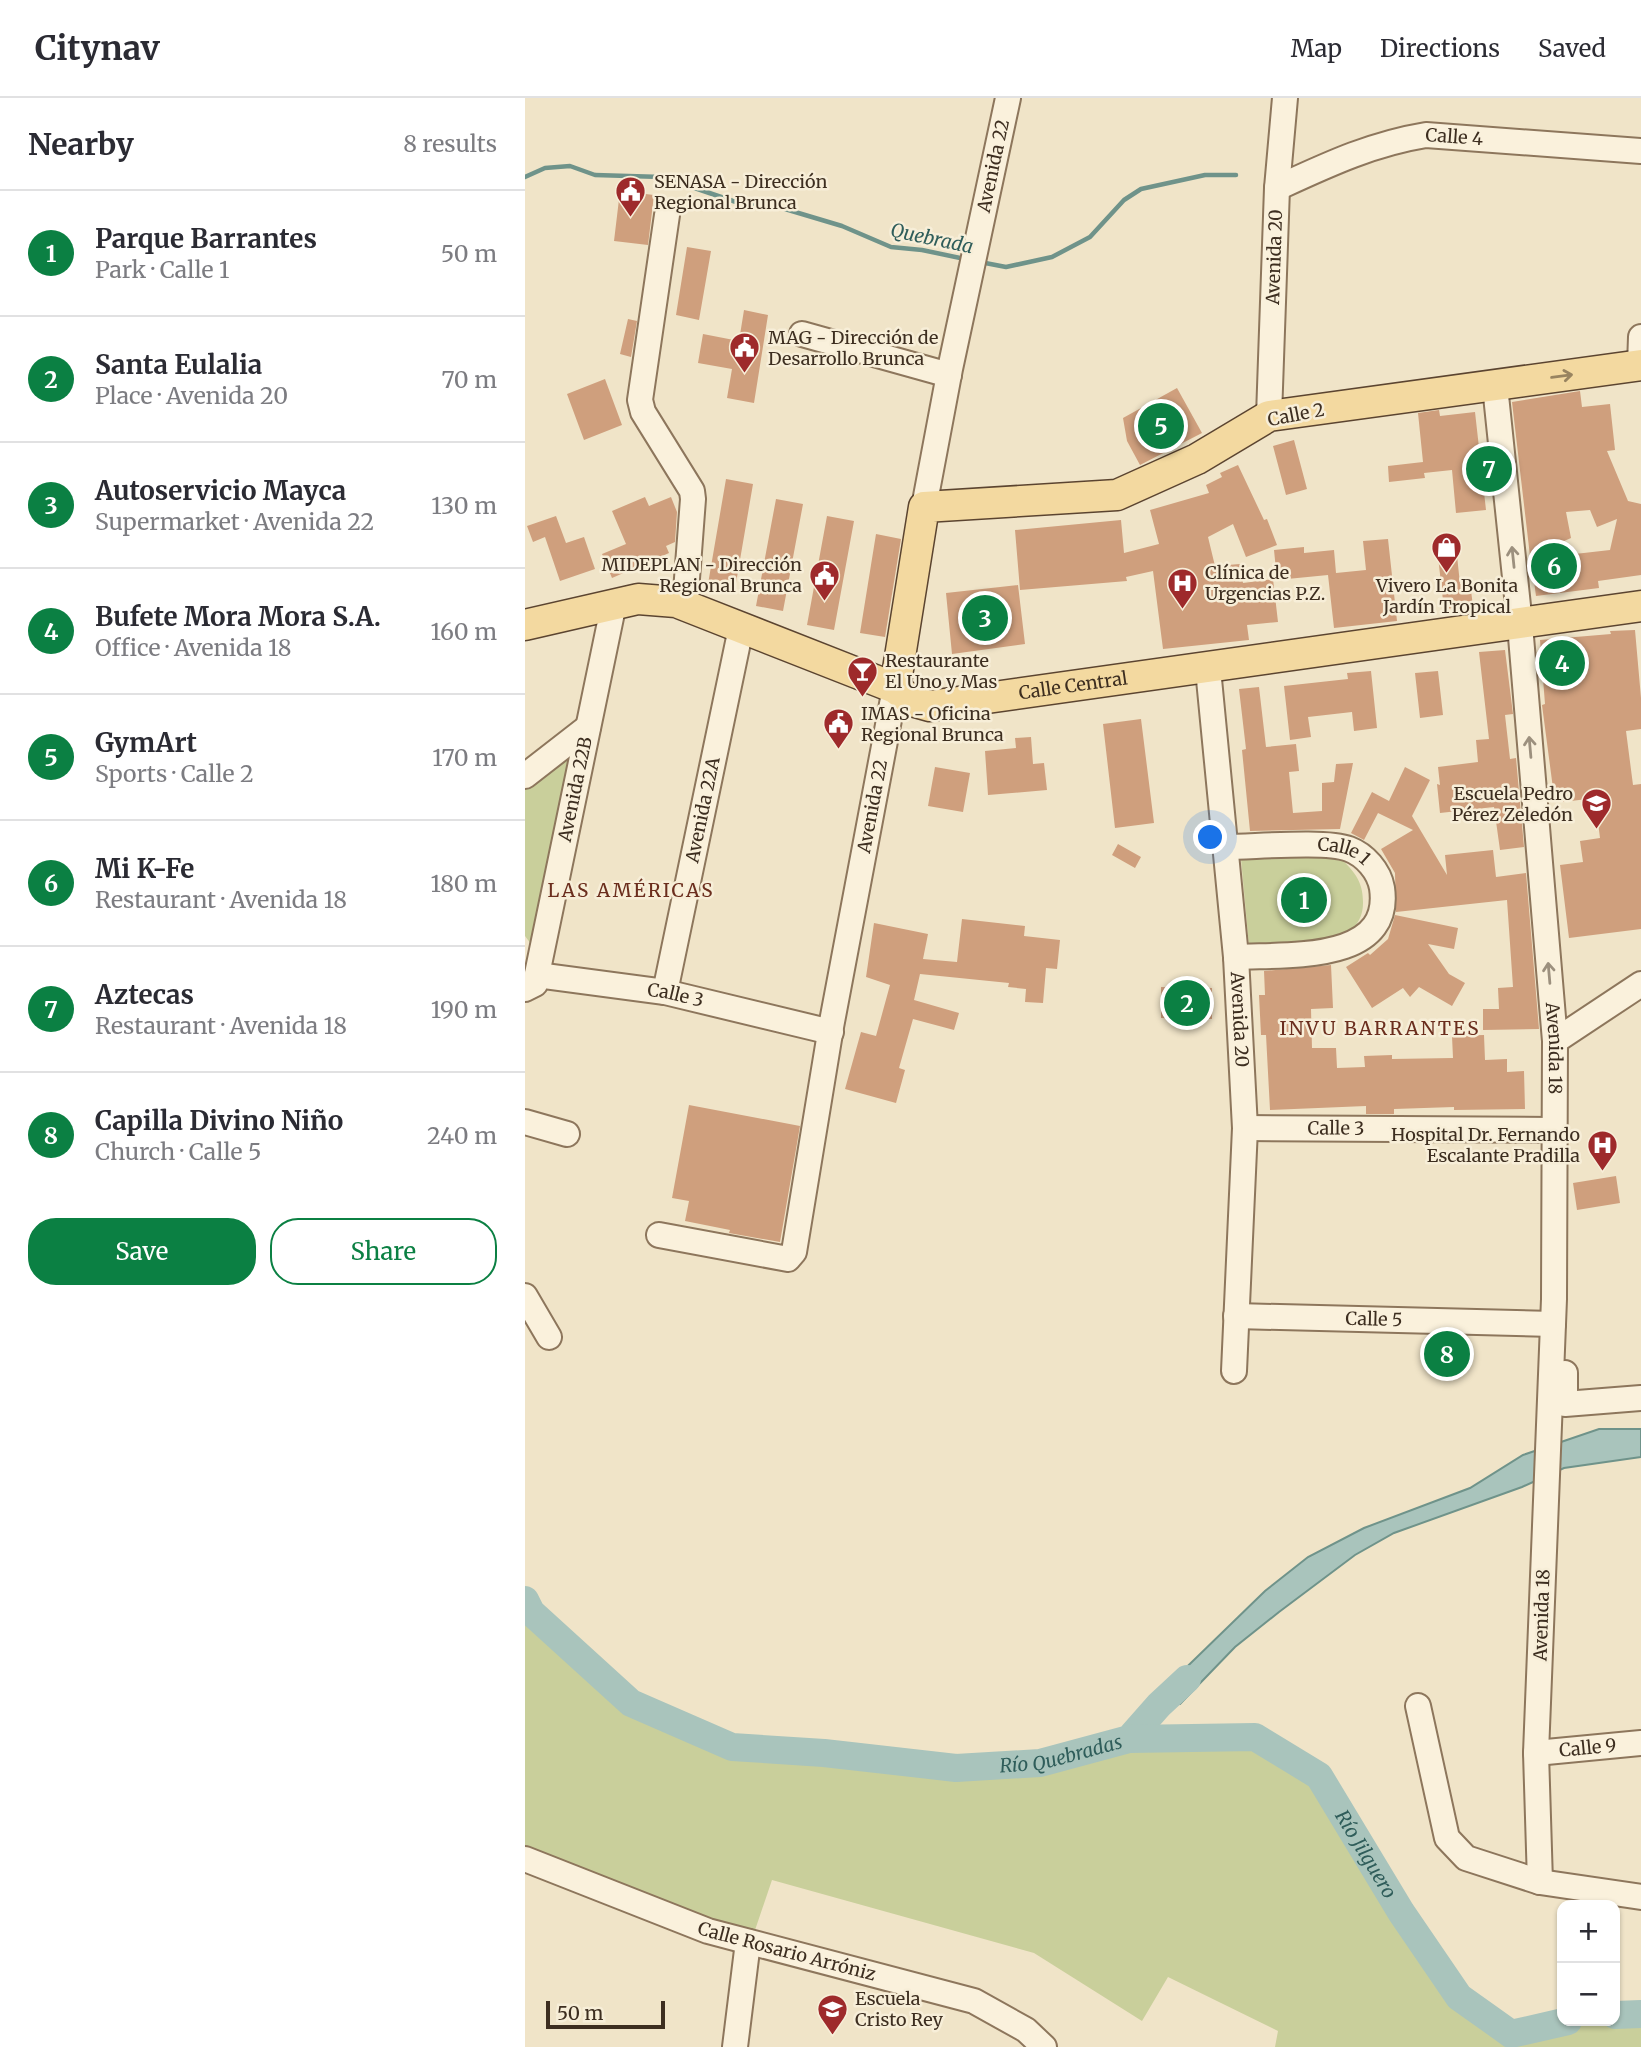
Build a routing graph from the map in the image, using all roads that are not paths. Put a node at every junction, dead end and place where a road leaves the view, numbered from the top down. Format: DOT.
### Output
graph roads {
  1 [pos="1008,98"];
  2 [pos="1285,98"];
  3 [pos="1641,151"];
  4 [pos="1277,188"];
  5 [pos="667,215"];
  6 [pos="802,334"];
  7 [pos="1641,337"];
  8 [pos="1641,365"];
  9 [pos="949,375"];
  10 [pos="1495,386"];
  11 [pos="1269,416"];
  12 [pos="924,508"];
  13 [pos="614,603"];
  14 [pos="685,605"];
  15 [pos="1641,606"];
  16 [pos="525,625"];
  17 [pos="1520,625"];
  18 [pos="741,628"];
  19 [pos="1208,669"];
  20 [pos="895,688"];
  21 [pos="588,727"];
  22 [pos="525,776"];
  23 [pos="1226,847"];
  24 [pos="1236,957"];
  25 [pos="529,974"];
  26 [pos="1641,984"];
  27 [pos="665,992"];
  28 [pos="831,1032"];
  29 [pos="1555,1041"];
  30 [pos="525,1122"];
  31 [pos="1245,1128"];
  32 [pos="1553,1130"];
  33 [pos="567,1134"];
  34 [pos="659,1235"];
  35 [pos="525,1296"];
  36 [pos="1554,1299"];
  37 [pos="1236,1316"];
  38 [pos="1553,1324"];
  39 [pos="549,1337"];
  40 [pos="1234,1371"];
  41 [pos="1641,1398"];
  42 [pos="1418,1706"];
  43 [pos="1641,1743"];
  44 [pos="1536,1753"];
  45 [pos="525,1859"];
  46 [pos="1540,1882"];
  47 [pos="1641,1897"];
  48 [pos="748,1942"];
  49 [pos="735,2047"];
  50 [pos="1044,2047"];
  1 -- 9 [label="street, Avenida 22"];
  2 -- 4 [label="street, Avenida 20"];
  3 -- 4 [label="street, Calle 4"];
  4 -- 11 [label="street, Avenida 20"];
  5 -- 14 [label="street"];
  6 -- 9 [label="street"];
  7 -- 8 [label="street"];
  10 -- 8 [label="main road, Calle 2, one-way"];
  9 -- 12 [label="street, Avenida 22"];
  10 -- 11 [label="main road, Calle 2"];
  17 -- 10 [label="street, Avenida 18, one-way"];
  11 -- 12 [label="main road, Calle 2"];
  12 -- 20 [label="main road, Avenida 22"];
  13 -- 14 [label="main road, Calle Central"];
  13 -- 16 [label="main road, Calle Central"];
  13 -- 21 [label="street, Avenida 22B"];
  14 -- 18 [label="main road, Calle Central"];
  15 -- 17 [label="main road, Calle Central"];
  17 -- 19 [label="main road, Calle Central"];
  29 -- 17 [label="street, Avenida 18, one-way"];
  18 -- 20 [label="main road, Calle Central"];
  18 -- 27 [label="street, Avenida 22A"];
  19 -- 20 [label="main road, Calle Central"];
  19 -- 23 [label="street, Avenida 20"];
  20 -- 28 [label="street, Avenida 22"];
  21 -- 22 [label="street"];
  21 -- 25 [label="street, Avenida 22B"];
  23 -- 24 [label="street, Avenida 20"];
  23 -- 24 [label="street, Calle 1"];
  24 -- 31 [label="street, Avenida 20"];
  25 -- 27 [label="street, Calle 3"];
  26 -- 29 [label="street"];
  27 -- 28 [label="street, Calle 3"];
  28 -- 34 [label="street, Avenida 22"];
  29 -- 32 [label="street, Avenida 18"];
  30 -- 33 [label="street"];
  31 -- 32 [label="street, Calle 3"];
  31 -- 37 [label="street, Avenida 20"];
  32 -- 36 [label="street, Avenida 18"];
  35 -- 39 [label="street"];
  36 -- 38 [label="street, Avenida 18"];
  36 -- 41 [label="street"];
  37 -- 38 [label="street, Calle 5"];
  37 -- 40 [label="street, Avenida 20"];
  38 -- 44 [label="street, Avenida 18"];
  42 -- 46 [label="street"];
  43 -- 44 [label="street, Calle 9"];
  44 -- 46 [label="street, Avenida 18"];
  45 -- 48 [label="street, Calle Rosario Arróniz"];
  46 -- 47 [label="street"];
  48 -- 49 [label="street"];
  48 -- 50 [label="street, Calle Rosario Arróniz"];
}
